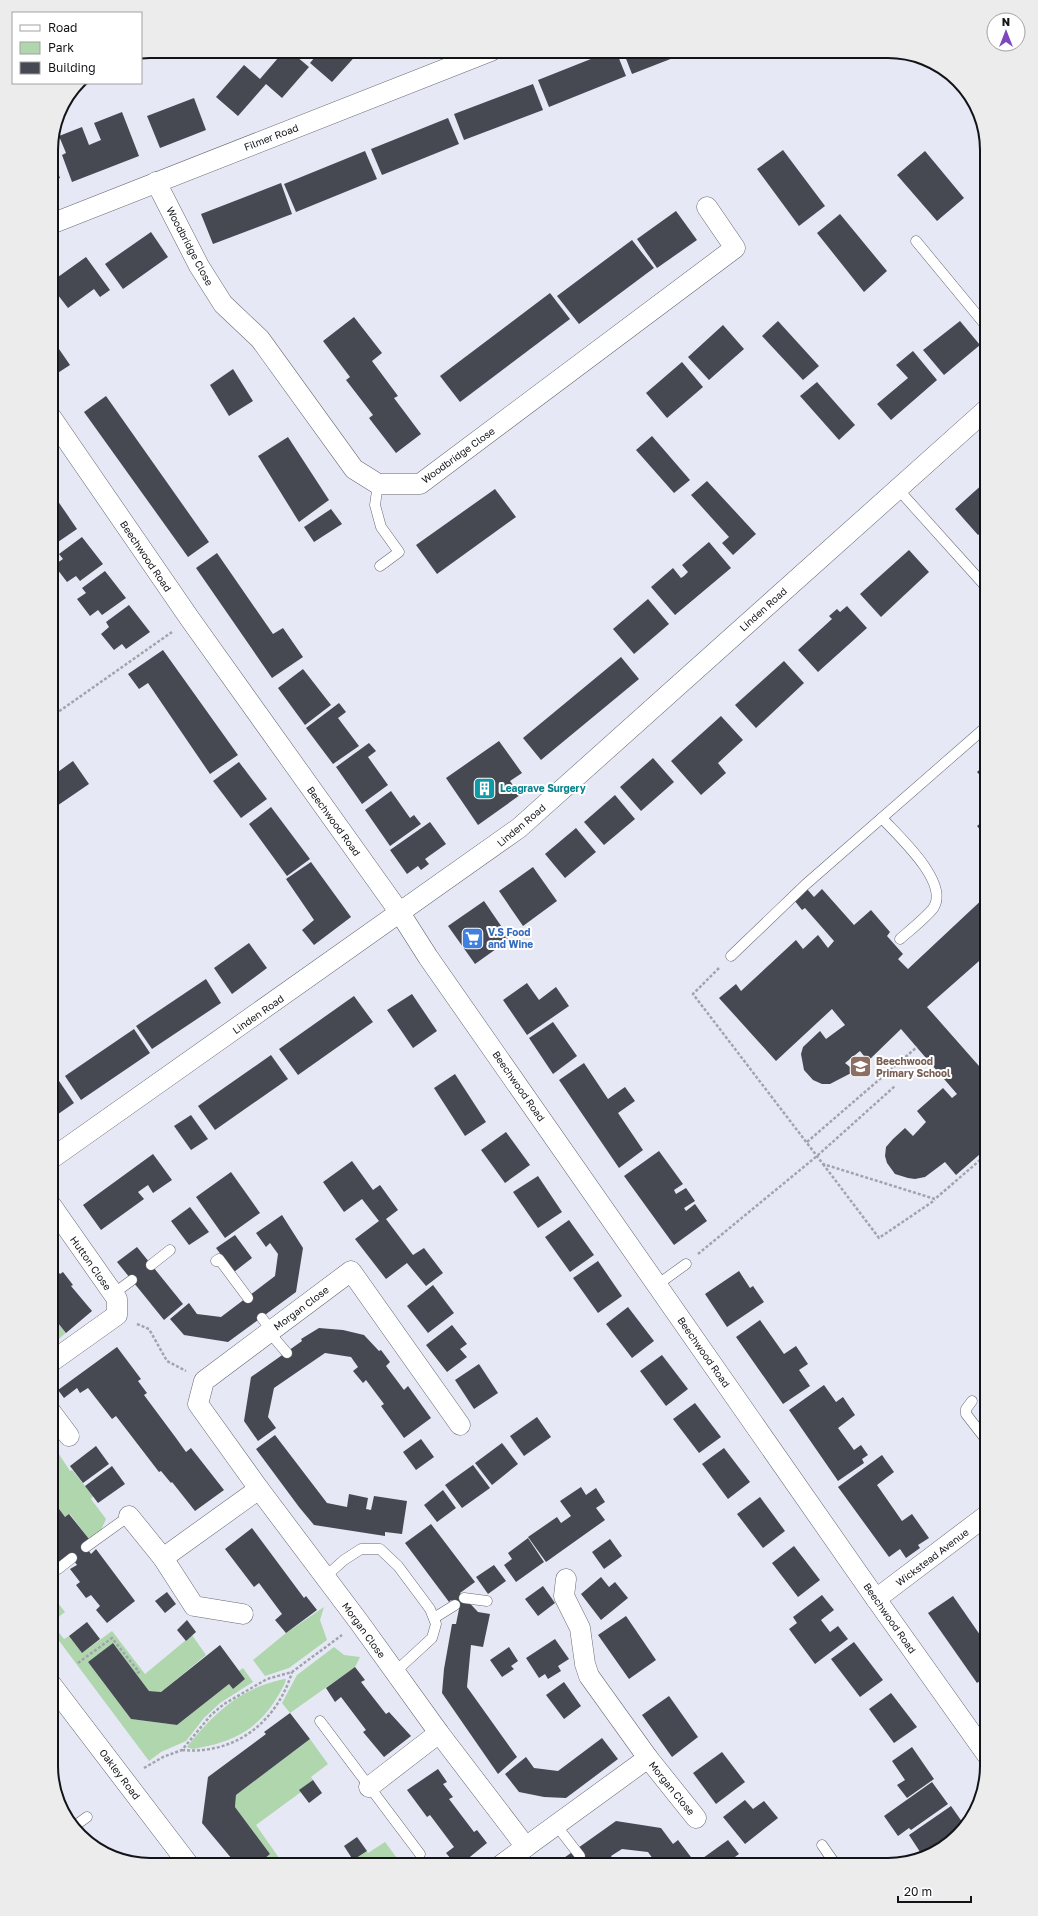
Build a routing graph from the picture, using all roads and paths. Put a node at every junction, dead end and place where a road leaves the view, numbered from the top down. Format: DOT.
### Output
graph roads {
  1 [pos="473,58"];
  2 [pos="156,182"];
  3 [pos="707,207"];
  4 [pos="58,221"];
  5 [pos="916,241"];
  6 [pos="980,319"];
  7 [pos="980,416"];
  8 [pos="58,427"];
  9 [pos="378,484"];
  10 [pos="897,488"];
  11 [pos="380,566"];
  12 [pos="980,580"];
  13 [pos="190,619"];
  14 [pos="58,712"];
  15 [pos="980,732"];
  16 [pos="882,818"];
  17 [pos="400,913"];
  18 [pos="900,939"];
  19 [pos="731,956"];
  20 [pos="917,1047"];
  21 [pos="895,1086"];
  22 [pos="807,1142"];
  23 [pos="58,1154"];
  24 [pos="817,1156"];
  25 [pos="980,1160"];
  26 [pos="823,1164"];
  27 [pos="935,1199"];
  28 [pos="58,1215"];
  29 [pos="170,1250"];
  30 [pos="216,1261"];
  31 [pos="686,1264"];
  32 [pos="151,1265"];
  33 [pos="132,1280"];
  34 [pos="657,1285"];
  35 [pos="113,1294"];
  36 [pos="248,1298"];
  37 [pos="117,1315"];
  38 [pos="268,1327"];
  39 [pos="286,1353"];
  40 [pos="58,1357"];
  41 [pos="204,1381"];
  42 [pos="972,1401"];
  43 [pos="460,1425"];
  44 [pos="980,1432"];
  45 [pos="259,1489"];
  46 [pos="129,1516"];
  47 [pos="980,1519"];
  48 [pos="86,1547"];
  49 [pos="72,1558"];
  50 [pos="163,1558"];
  51 [pos="58,1569"];
  52 [pos="325,1577"];
  53 [pos="566,1579"];
  54 [pos="464,1598"];
  55 [pos="876,1599"];
  56 [pos="487,1601"];
  57 [pos="456,1605"];
  58 [pos="243,1614"];
  59 [pos="434,1618"];
  60 [pos="359,1622"];
  61 [pos="78,1663"];
  62 [pos="292,1672"];
  63 [pos="395,1672"];
  64 [pos="136,1674"];
  65 [pos="58,1693"];
  66 [pos="320,1721"];
  67 [pos="439,1733"];
  68 [pos="980,1745"];
  69 [pos="182,1750"];
  70 [pos="648,1758"];
  71 [pos="124,1779"];
  72 [pos="369,1787"];
  73 [pos="87,1817"];
  74 [pos="696,1818"];
  75 [pos="78,1823"];
  76 [pos="556,1825"];
  77 [pos="822,1845"];
  78 [pos="526,1847"];
  79 [pos="420,1854"];
  80 [pos="580,1856"];
  81 [pos="184,1858"];
  82 [pos="511,1858"];
  83 [pos="831,1858"];
  1 -- 2 [label="street, Filmer Road"];
  2 -- 4 [label="street, Filmer Road"];
  2 -- 9 [label="street, Woodbridge Close"];
  3 -- 9 [label="street, Woodbridge Close"];
  5 -- 6 [label="lane"];
  7 -- 10 [label="street, Linden Road"];
  8 -- 13 [label="street, Beechwood Road"];
  9 -- 11 [label="lane"];
  10 -- 12 [label="lane"];
  10 -- 17 [label="street, Linden Road"];
  13 -- 14 [label="path"];
  13 -- 17 [label="street, Beechwood Road"];
  15 -- 16 [label="lane"];
  16 -- 18 [label="lane"];
  16 -- 19 [label="lane"];
  17 -- 23 [label="street, Linden Road"];
  17 -- 34 [label="street, Beechwood Road"];
  19 -- 22 [label="path"];
  20 -- 22 [label="path"];
  21 -- 24 [label="path"];
  22 -- 24 [label="path"];
  24 -- 26 [label="path"];
  24 -- 31 [label="path"];
  25 -- 27 [label="path"];
  26 -- 27 [label="path"];
  26 -- 27 [label="path"];
  28 -- 35 [label="street, Hutton Close"];
  29 -- 32 [label="lane"];
  30 -- 36 [label="lane"];
  31 -- 34 [label="lane"];
  33 -- 35 [label="lane"];
  34 -- 55 [label="street, Beechwood Road"];
  35 -- 37 [label="street, Hutton Close"];
  37 -- 40 [label="street"];
  37 -- 41 [label="path"];
  38 -- 39 [label="lane"];
  38 -- 41 [label="street, Morgan Close"];
  38 -- 43 [label="street, Morgan Close"];
  41 -- 45 [label="street, Morgan Close"];
  42 -- 44 [label="lane"];
  45 -- 50 [label="street"];
  45 -- 52 [label="street, Morgan Close"];
  46 -- 48 [label="lane"];
  46 -- 50 [label="street"];
  47 -- 55 [label="street, Wickstead Avenue"];
  49 -- 51 [label="lane"];
  50 -- 58 [label="street"];
  52 -- 59 [label="lane"];
  52 -- 60 [label="street, Morgan Close"];
  53 -- 70 [label="street, Morgan Close"];
  54 -- 56 [label="lane"];
  55 -- 68 [label="street, Beechwood Road"];
  57 -- 59 [label="lane"];
  59 -- 63 [label="lane"];
  60 -- 62 [label="path"];
  60 -- 63 [label="street, Morgan Close"];
  61 -- 64 [label="path"];
  62 -- 69 [label="path"];
  62 -- 69 [label="path"];
  63 -- 67 [label="street, Morgan Close"];
  65 -- 71 [label="street, Oakley Road"];
  66 -- 72 [label="lane"];
  67 -- 72 [label="street"];
  67 -- 78 [label="street, Morgan Close"];
  69 -- 71 [label="path"];
  70 -- 74 [label="street, Morgan Close"];
  70 -- 76 [label="street, Morgan Close"];
  71 -- 81 [label="street, Oakley Road"];
  72 -- 79 [label="lane"];
  73 -- 75 [label="lane"];
  76 -- 78 [label="street, Morgan Close"];
  76 -- 80 [label="lane"];
  77 -- 83 [label="lane"];
  78 -- 82 [label="street, Morgan Close"];
}
